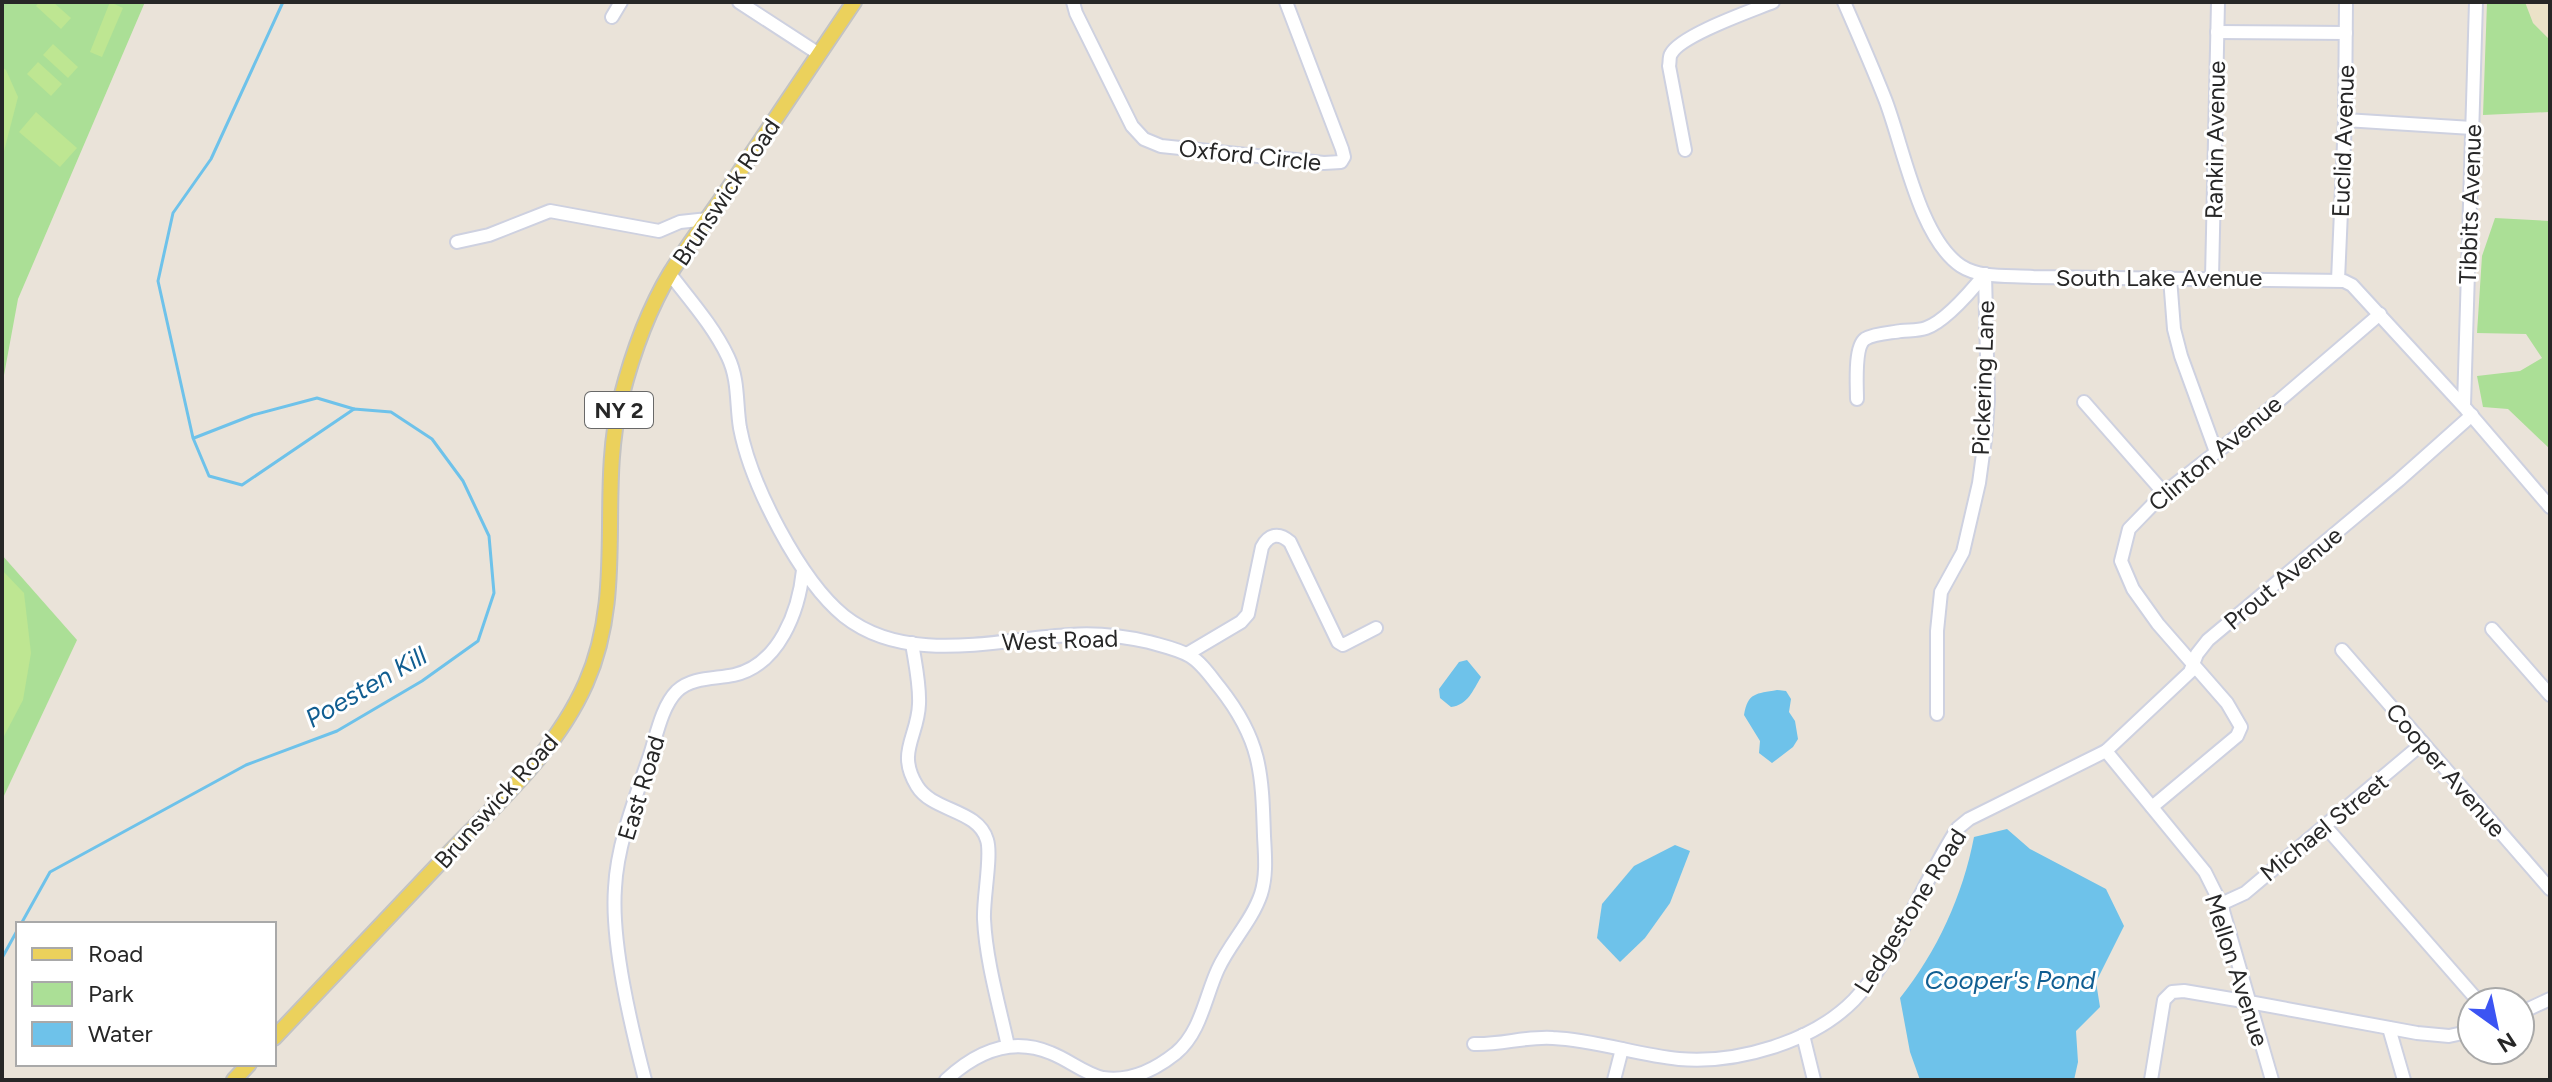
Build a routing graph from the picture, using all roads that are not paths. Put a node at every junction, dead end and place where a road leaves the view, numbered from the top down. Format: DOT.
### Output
graph roads {
  1 [pos="621,2"];
  2 [pos="739,2"];
  3 [pos="854,2"];
  4 [pos="1073,2"];
  5 [pos="1286,2"];
  6 [pos="1773,2"];
  7 [pos="1844,2"];
  8 [pos="2218,2"];
  9 [pos="2346,2"];
  10 [pos="2476,2"];
  11 [pos="612,17"];
  12 [pos="2217,32"];
  13 [pos="2346,33"];
  14 [pos="819,54"];
  15 [pos="2345,120"];
  16 [pos="2472,128"];
  17 [pos="1685,150"];
  18 [pos="708,219"];
  19 [pos="457,242"];
  20 [pos="670,274"];
  21 [pos="1985,274"];
  22 [pos="2170,278"];
  23 [pos="2212,278"];
  24 [pos="2338,280"];
  25 [pos="2380,314"];
  26 [pos="1857,399"];
  27 [pos="2084,402"];
  28 [pos="2468,411"];
  29 [pos="2216,452"];
  30 [pos="2164,493"];
  31 [pos="2550,507"];
  32 [pos="803,570"];
  33 [pos="1376,628"];
  34 [pos="2492,629"];
  35 [pos="912,643"];
  36 [pos="2342,650"];
  37 [pos="1187,654"];
  38 [pos="2194,663"];
  39 [pos="2550,695"];
  40 [pos="1937,714"];
  41 [pos="2423,743"];
  42 [pos="2106,751"];
  43 [pos="2152,807"];
  44 [pos="2325,826"];
  45 [pos="2550,889"];
  46 [pos="2221,904"];
  47 [pos="2465,986"];
  48 [pos="2249,1002"];
  49 [pos="2389,1028"];
  50 [pos="2456,1034"];
  51 [pos="1803,1035"];
  52 [pos="276,1036"];
  53 [pos="1474,1044"];
  54 [pos="1008,1046"];
  55 [pos="1622,1049"];
  56 [pos="645,1080"];
  57 [pos="946,1080"];
  58 [pos="1614,1080"];
  59 [pos="1814,1080"];
  60 [pos="2151,1080"];
  61 [pos="2272,1080"];
  62 [pos="2404,1080"];
  1 -- 11 [label="street"];
  2 -- 14 [label="street"];
  3 -- 14 [label="main road, Brunswick Road / NY 2"];
  4 -- 5 [label="street, Oxford Circle"];
  6 -- 17 [label="street"];
  7 -- 21 [label="street, South Lake Avenue"];
  8 -- 12 [label="street, Rankin Avenue"];
  9 -- 13 [label="street, Euclid Avenue"];
  10 -- 16 [label="street, Tibbits Avenue"];
  12 -- 13 [label="street"];
  12 -- 23 [label="street, Rankin Avenue"];
  13 -- 15 [label="street, Euclid Avenue"];
  14 -- 18 [label="main road, Brunswick Road / NY 2"];
  15 -- 16 [label="street"];
  15 -- 24 [label="street, Euclid Avenue"];
  16 -- 28 [label="street, Tibbits Avenue"];
  18 -- 19 [label="street"];
  18 -- 20 [label="main road, Brunswick Road / NY 2"];
  20 -- 32 [label="street, West Road"];
  20 -- 52 [label="main road, Brunswick Road / NY 2"];
  21 -- 22 [label="street, South Lake Avenue"];
  21 -- 26 [label="street"];
  21 -- 40 [label="street, Pickering Lane"];
  22 -- 23 [label="street, South Lake Avenue"];
  22 -- 29 [label="street"];
  23 -- 24 [label="street, South Lake Avenue"];
  24 -- 25 [label="street"];
  25 -- 28 [label="street"];
  25 -- 29 [label="street, Clinton Avenue"];
  27 -- 30 [label="street"];
  28 -- 31 [label="street"];
  28 -- 38 [label="street, Prout Avenue"];
  29 -- 30 [label="street, Clinton Avenue"];
  30 -- 38 [label="street, Clinton Avenue"];
  32 -- 35 [label="street, West Road"];
  32 -- 56 [label="street, East Road"];
  33 -- 37 [label="street"];
  34 -- 39 [label="street"];
  35 -- 37 [label="street, West Road"];
  35 -- 54 [label="street"];
  36 -- 41 [label="street, Cooper Avenue"];
  37 -- 54 [label="street"];
  38 -- 42 [label="street, Prout Avenue"];
  38 -- 43 [label="street, Clinton Avenue"];
  41 -- 44 [label="street, Michael Street"];
  41 -- 45 [label="street, Cooper Avenue"];
  42 -- 43 [label="street, Mellon Avenue"];
  42 -- 51 [label="street, Ledgestone Road"];
  43 -- 46 [label="street, Mellon Avenue"];
  44 -- 46 [label="street, Michael Street"];
  44 -- 47 [label="street"];
  46 -- 48 [label="street, Mellon Avenue"];
  48 -- 49 [label="street"];
  48 -- 60 [label="street"];
  48 -- 61 [label="street, Mellon Avenue"];
  49 -- 50 [label="street"];
  49 -- 62 [label="street"];
  51 -- 55 [label="street, Ledgestone Road"];
  51 -- 59 [label="street"];
  53 -- 55 [label="street, Ledgestone Road"];
  54 -- 57 [label="street"];
  55 -- 58 [label="street"];
}
